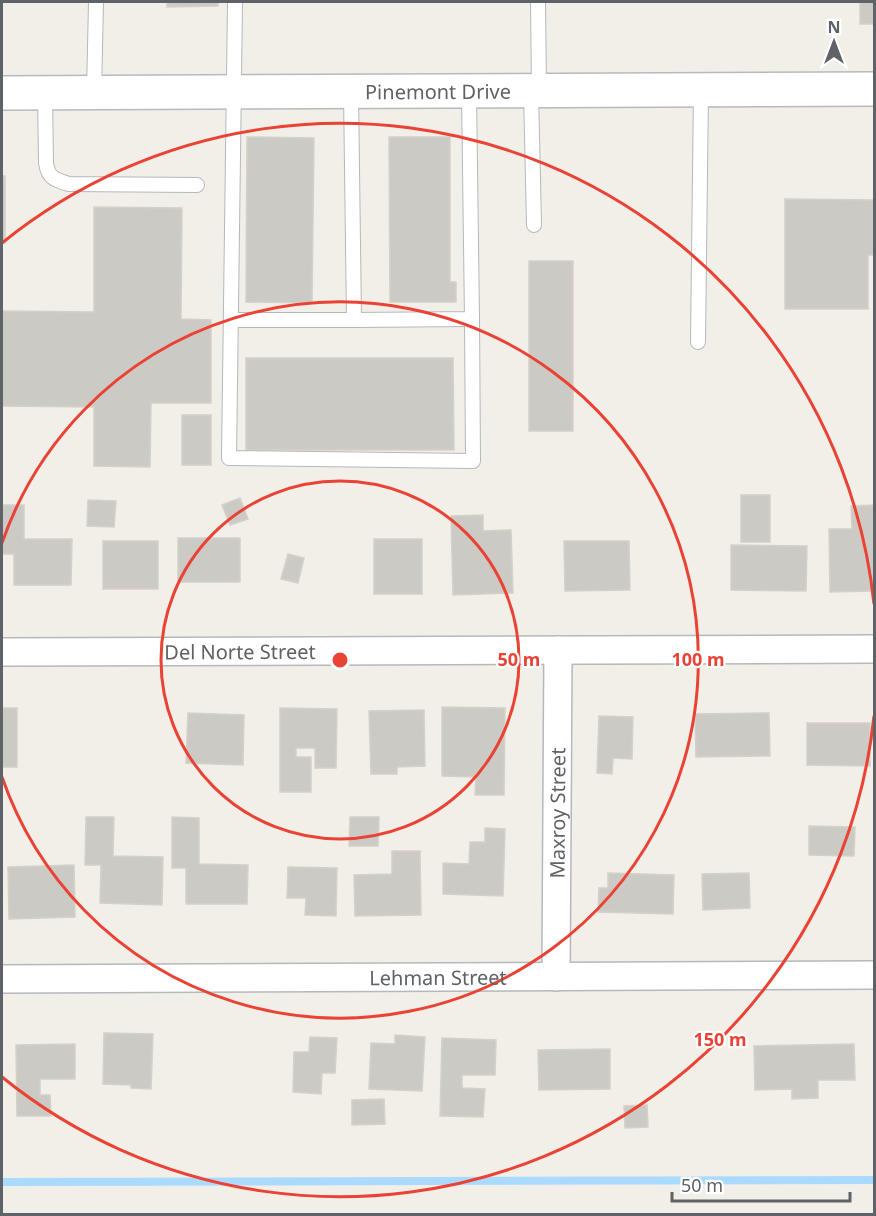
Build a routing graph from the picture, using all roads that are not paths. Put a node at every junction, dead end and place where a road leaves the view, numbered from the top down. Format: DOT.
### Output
graph roads {
  1 [pos="96,2"];
  2 [pos="235,2"];
  3 [pos="538,2"];
  4 [pos="874,89"];
  5 [pos="701,90"];
  6 [pos="351,91"];
  7 [pos="469,91"];
  8 [pos="535,91"];
  9 [pos="234,92"];
  10 [pos="2,93"];
  11 [pos="45,93"];
  12 [pos="94,93"];
  13 [pos="197,185"];
  14 [pos="534,225"];
  15 [pos="472,319"];
  16 [pos="231,320"];
  17 [pos="354,320"];
  18 [pos="699,342"];
  19 [pos="874,649"];
  20 [pos="558,650"];
  21 [pos="2,652"];
  22 [pos="874,975"];
  23 [pos="556,977"];
  24 [pos="2,979"];
  1 -- 12 [label="lane"];
  2 -- 9 [label="lane"];
  3 -- 8 [label="lane"];
  4 -- 5 [label="main road, Pinemont Drive"];
  5 -- 8 [label="main road, Pinemont Drive"];
  5 -- 18 [label="lane"];
  6 -- 7 [label="main road, Pinemont Drive"];
  6 -- 9 [label="main road, Pinemont Drive"];
  6 -- 17 [label="lane"];
  7 -- 8 [label="main road, Pinemont Drive"];
  7 -- 15 [label="lane"];
  8 -- 14 [label="lane"];
  9 -- 12 [label="main road, Pinemont Drive"];
  9 -- 16 [label="lane"];
  10 -- 11 [label="main road, Pinemont Drive"];
  11 -- 12 [label="main road, Pinemont Drive"];
  11 -- 13 [label="lane"];
  15 -- 16 [label="lane"];
  15 -- 17 [label="lane"];
  16 -- 17 [label="lane"];
  19 -- 20 [label="street, Del Norte Street"];
  20 -- 21 [label="street, Del Norte Street"];
  20 -- 23 [label="street, Maxroy Street"];
  22 -- 23 [label="street, Lehman Street"];
  23 -- 24 [label="street, Lehman Street"];
}
